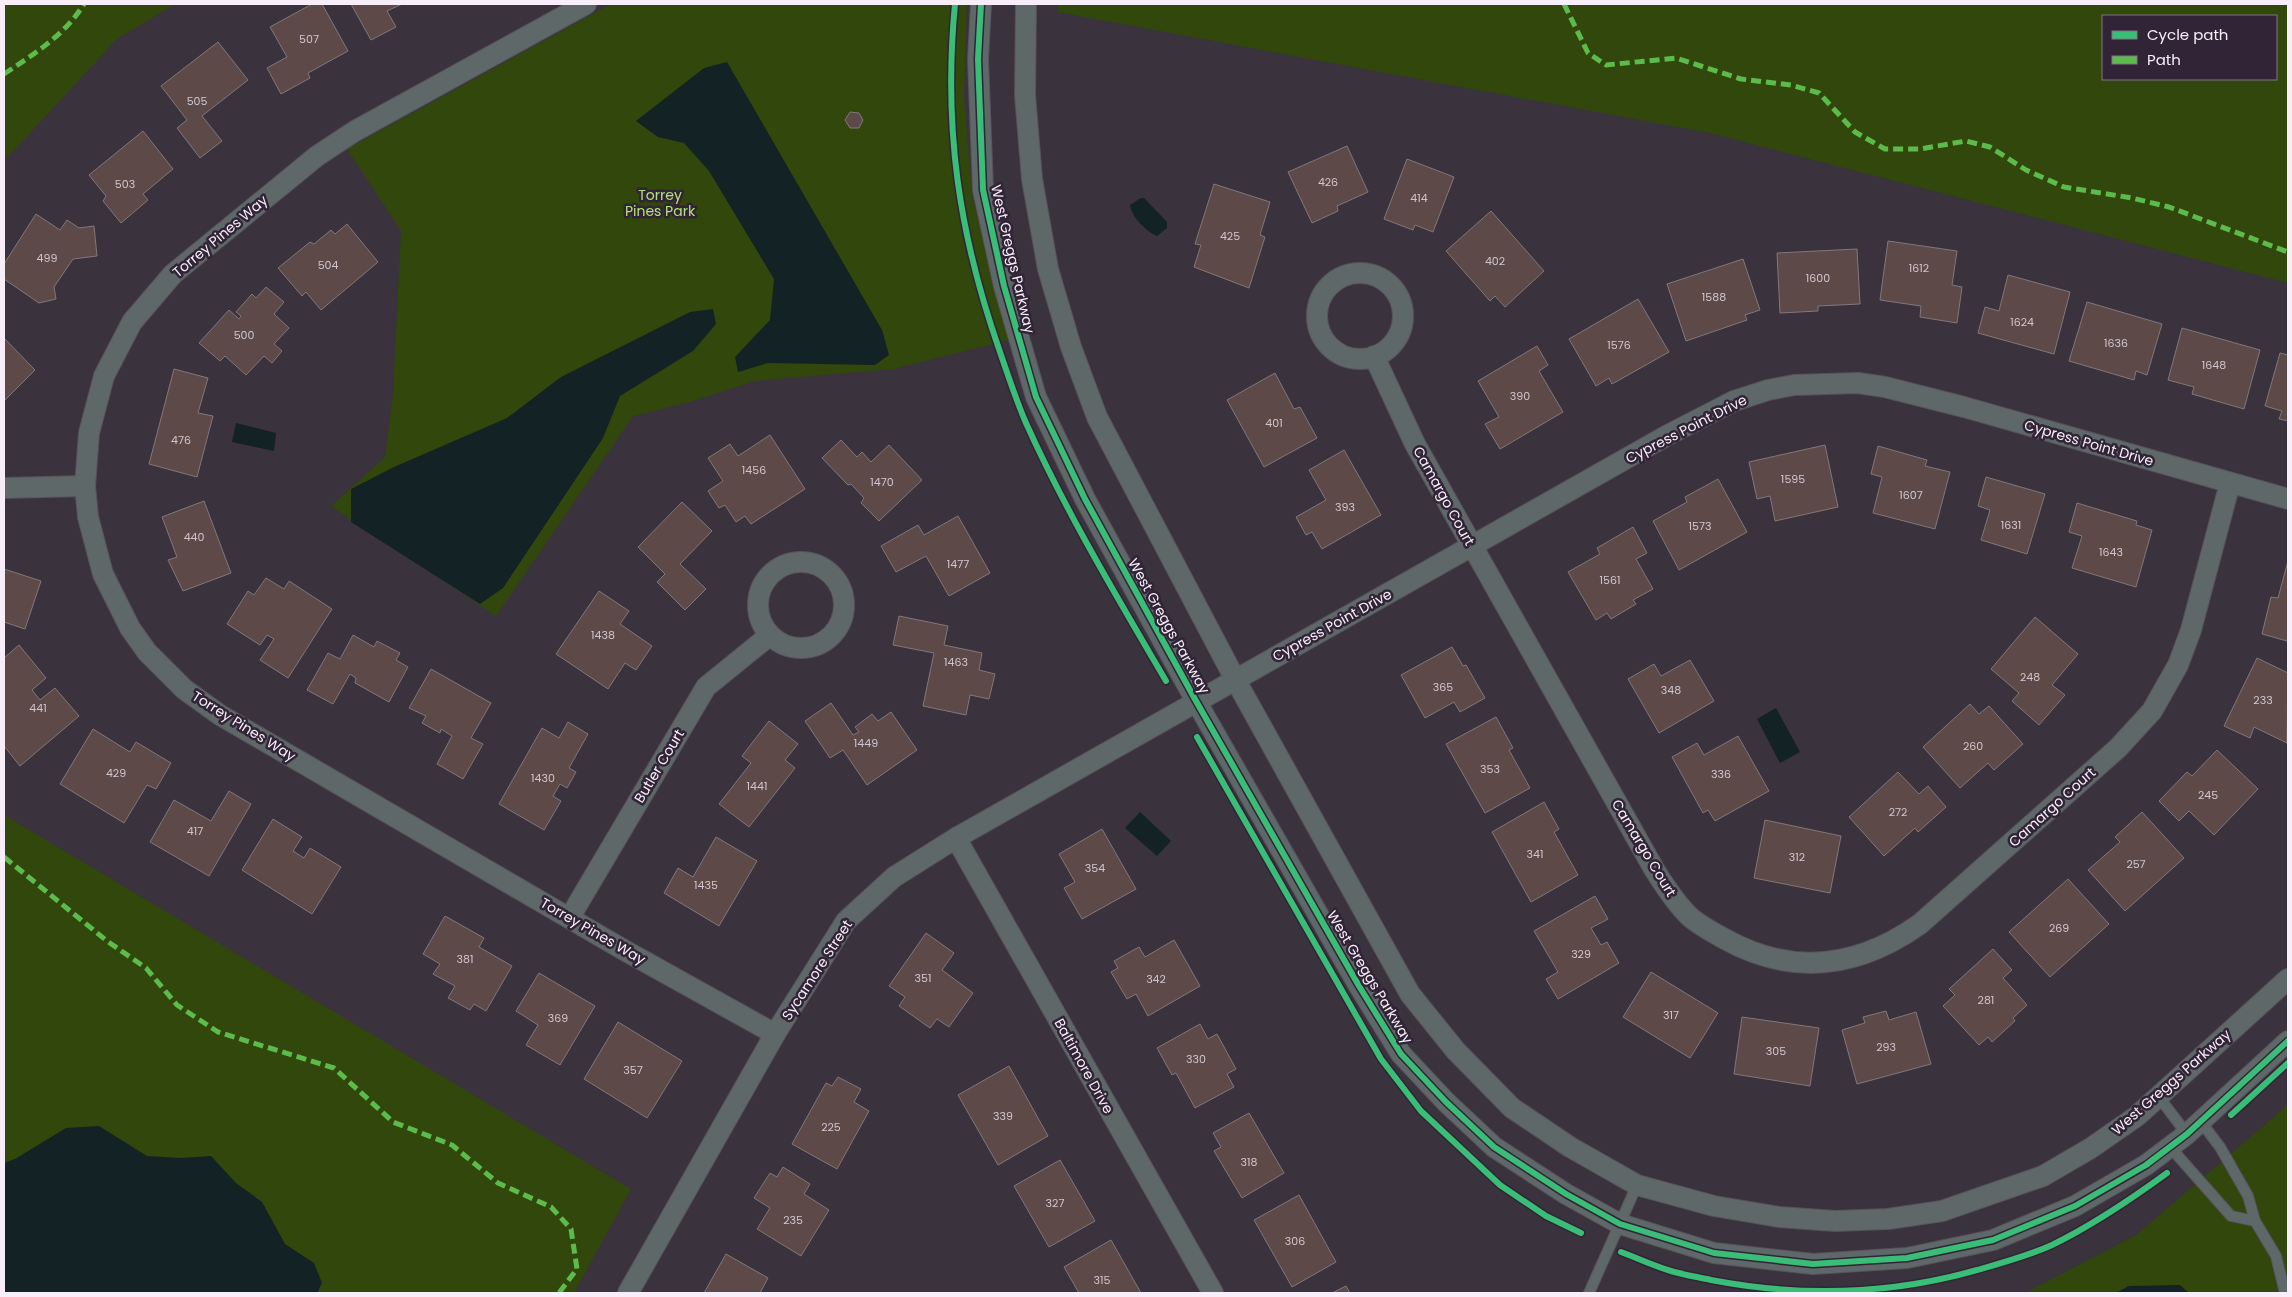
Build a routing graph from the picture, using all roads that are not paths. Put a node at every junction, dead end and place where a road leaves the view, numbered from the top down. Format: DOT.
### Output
graph roads {
  1 [pos="586,4"];
  2 [pos="981,4"];
  3 [pos="1026,4"];
  4 [pos="1374,356"];
  5 [pos="2230,483"];
  6 [pos="85,486"];
  7 [pos="4,488"];
  8 [pos="2288,499"];
  9 [pos="1472,547"];
  10 [pos="770,635"];
  11 [pos="1235,679"];
  12 [pos="1217,690"];
  13 [pos="1196,701"];
  14 [pos="956,838"];
  15 [pos="570,917"];
  16 [pos="2288,979"];
  17 [pos="775,1034"];
  18 [pos="2288,1041"];
  19 [pos="2158,1096"];
  20 [pos="2194,1128"];
  21 [pos="2170,1147"];
  22 [pos="1636,1185"];
  23 [pos="2255,1221"];
  24 [pos="1620,1224"];
  25 [pos="628,1293"];
  26 [pos="1213,1293"];
  27 [pos="1589,1293"];
  28 [pos="2285,1293"];
  1 -- 6 [label="street, Torrey Pines Way"];
  2 -- 13 [label="street, West Greggs Parkway"];
  3 -- 11 [label="street, West Greggs Parkway"];
  4 -- 4 [label="street"];
  4 -- 9 [label="street, Camargo Court"];
  5 -- 8 [label="street, Cypress Point Drive"];
  5 -- 9 [label="street, Cypress Point Drive"];
  5 -- 9 [label="street, Camargo Court"];
  6 -- 7 [label="street"];
  6 -- 15 [label="street, Torrey Pines Way"];
  9 -- 11 [label="street, Cypress Point Drive"];
  10 -- 10 [label="street"];
  10 -- 15 [label="street, Butler Court"];
  11 -- 12 [label="street, Cypress Point Drive"];
  11 -- 22 [label="street, West Greggs Parkway"];
  12 -- 13 [label="street, Sycamore Street"];
  13 -- 14 [label="street, Sycamore Street"];
  13 -- 24 [label="street, West Greggs Parkway"];
  14 -- 17 [label="street, Sycamore Street"];
  14 -- 26 [label="street, Baltimore Drive"];
  15 -- 17 [label="street, Torrey Pines Way"];
  16 -- 19 [label="street, West Greggs Parkway"];
  17 -- 25 [label="street, Sycamore Street"];
  18 -- 20 [label="street, West Greggs Parkway"];
  19 -- 20 [label="lane"];
  19 -- 22 [label="street, West Greggs Parkway"];
  20 -- 21 [label="street, West Greggs Parkway"];
  20 -- 23 [label="lane"];
  21 -- 23 [label="lane"];
  21 -- 24 [label="street, West Greggs Parkway"];
  22 -- 24 [label="lane"];
  23 -- 28 [label="lane"];
  24 -- 27 [label="lane"];
}
